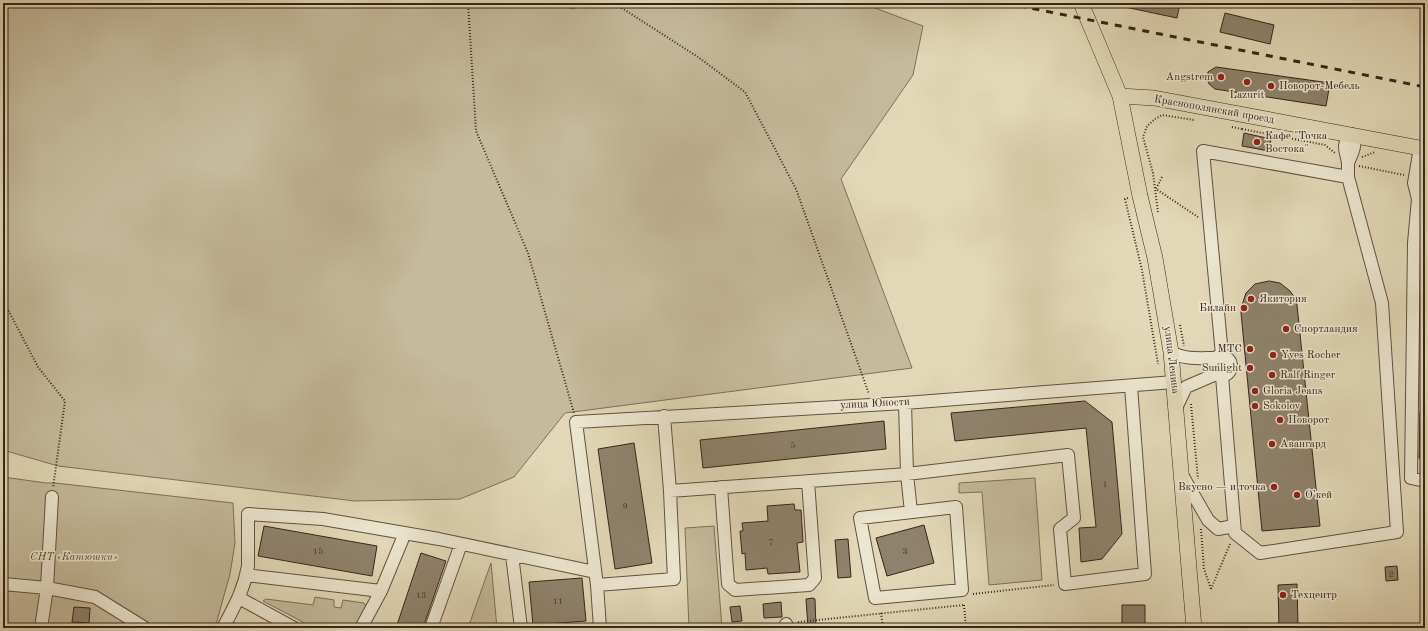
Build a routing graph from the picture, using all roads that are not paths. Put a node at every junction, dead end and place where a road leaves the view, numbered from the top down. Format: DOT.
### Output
graph roads {
  1 [pos="1081,3"];
  2 [pos="1120,96"];
  3 [pos="1351,134"];
  4 [pos="1422,148"];
  5 [pos="1348,177"];
  6 [pos="1421,200"];
  7 [pos="1171,352"];
  8 [pos="1219,357"];
  9 [pos="1219,375"];
  10 [pos="1168,383"];
  11 [pos="1131,386"];
  12 [pos="905,402"];
  13 [pos="1177,406"];
  14 [pos="664,416"];
  15 [pos="1180,472"];
  16 [pos="907,474"];
  17 [pos="808,481"];
  18 [pos="1425,481"];
  19 [pos="720,487"];
  20 [pos="670,491"];
  21 [pos="52,497"];
  22 [pos="911,512"];
  23 [pos="1234,526"];
  24 [pos="405,533"];
  25 [pos="461,544"];
  26 [pos="512,555"];
  27 [pos="595,572"];
  28 [pos="246,575"];
  29 [pos="3,584"];
  30 [pos="597,585"];
  31 [pos="47,588"];
  32 [pos="381,590"];
  33 [pos="239,598"];
  34 [pos="41,628"];
  35 [pos="145,628"];
  36 [pos="224,628"];
  37 [pos="294,628"];
  38 [pos="361,628"];
  39 [pos="431,628"];
  40 [pos="521,628"];
  41 [pos="600,628"];
  42 [pos="1194,628"];
  1 -- 2 [label="main road, улица Ленина"];
  2 -- 3 [label="main road, Краснополянский проезд"];
  2 -- 7 [label="main road, улица Ленина"];
  3 -- 4 [label="main road, Краснополянский проезд"];
  3 -- 5 [label="street"];
  4 -- 6 [label="street"];
  5 -- 8 [label="street"];
  5 -- 23 [label="street"];
  6 -- 18 [label="street"];
  7 -- 8 [label="street"];
  7 -- 10 [label="main road, улица Ленина"];
  8 -- 9 [label="street"];
  8 -- 9 [label="street"];
  9 -- 13 [label="street"];
  9 -- 23 [label="street"];
  10 -- 11 [label="street, улица Юности"];
  10 -- 13 [label="main road, улица Ленина"];
  11 -- 12 [label="street, улица Юности"];
  11 -- 16 [label="street"];
  12 -- 14 [label="street, улица Юности"];
  12 -- 16 [label="street"];
  13 -- 15 [label="main road, улица Ленина"];
  14 -- 20 [label="street"];
  14 -- 27 [label="street, улица Юности"];
  15 -- 23 [label="street"];
  15 -- 42 [label="main road, улица Ленина"];
  16 -- 17 [label="street"];
  16 -- 22 [label="street"];
  17 -- 19 [label="street"];
  17 -- 19 [label="street"];
  19 -- 20 [label="street"];
  20 -- 30 [label="street"];
  21 -- 31 [label="street"];
  22 -- 22 [label="street"];
  24 -- 25 [label="street"];
  24 -- 28 [label="street"];
  24 -- 32 [label="street"];
  25 -- 26 [label="street"];
  25 -- 39 [label="street"];
  26 -- 27 [label="street"];
  26 -- 40 [label="street"];
  27 -- 30 [label="street"];
  28 -- 32 [label="street"];
  28 -- 33 [label="street"];
  29 -- 31 [label="street"];
  30 -- 41 [label="street"];
  31 -- 34 [label="street"];
  31 -- 35 [label="street"];
  32 -- 38 [label="street"];
  33 -- 36 [label="street"];
  33 -- 37 [label="street"];
}
